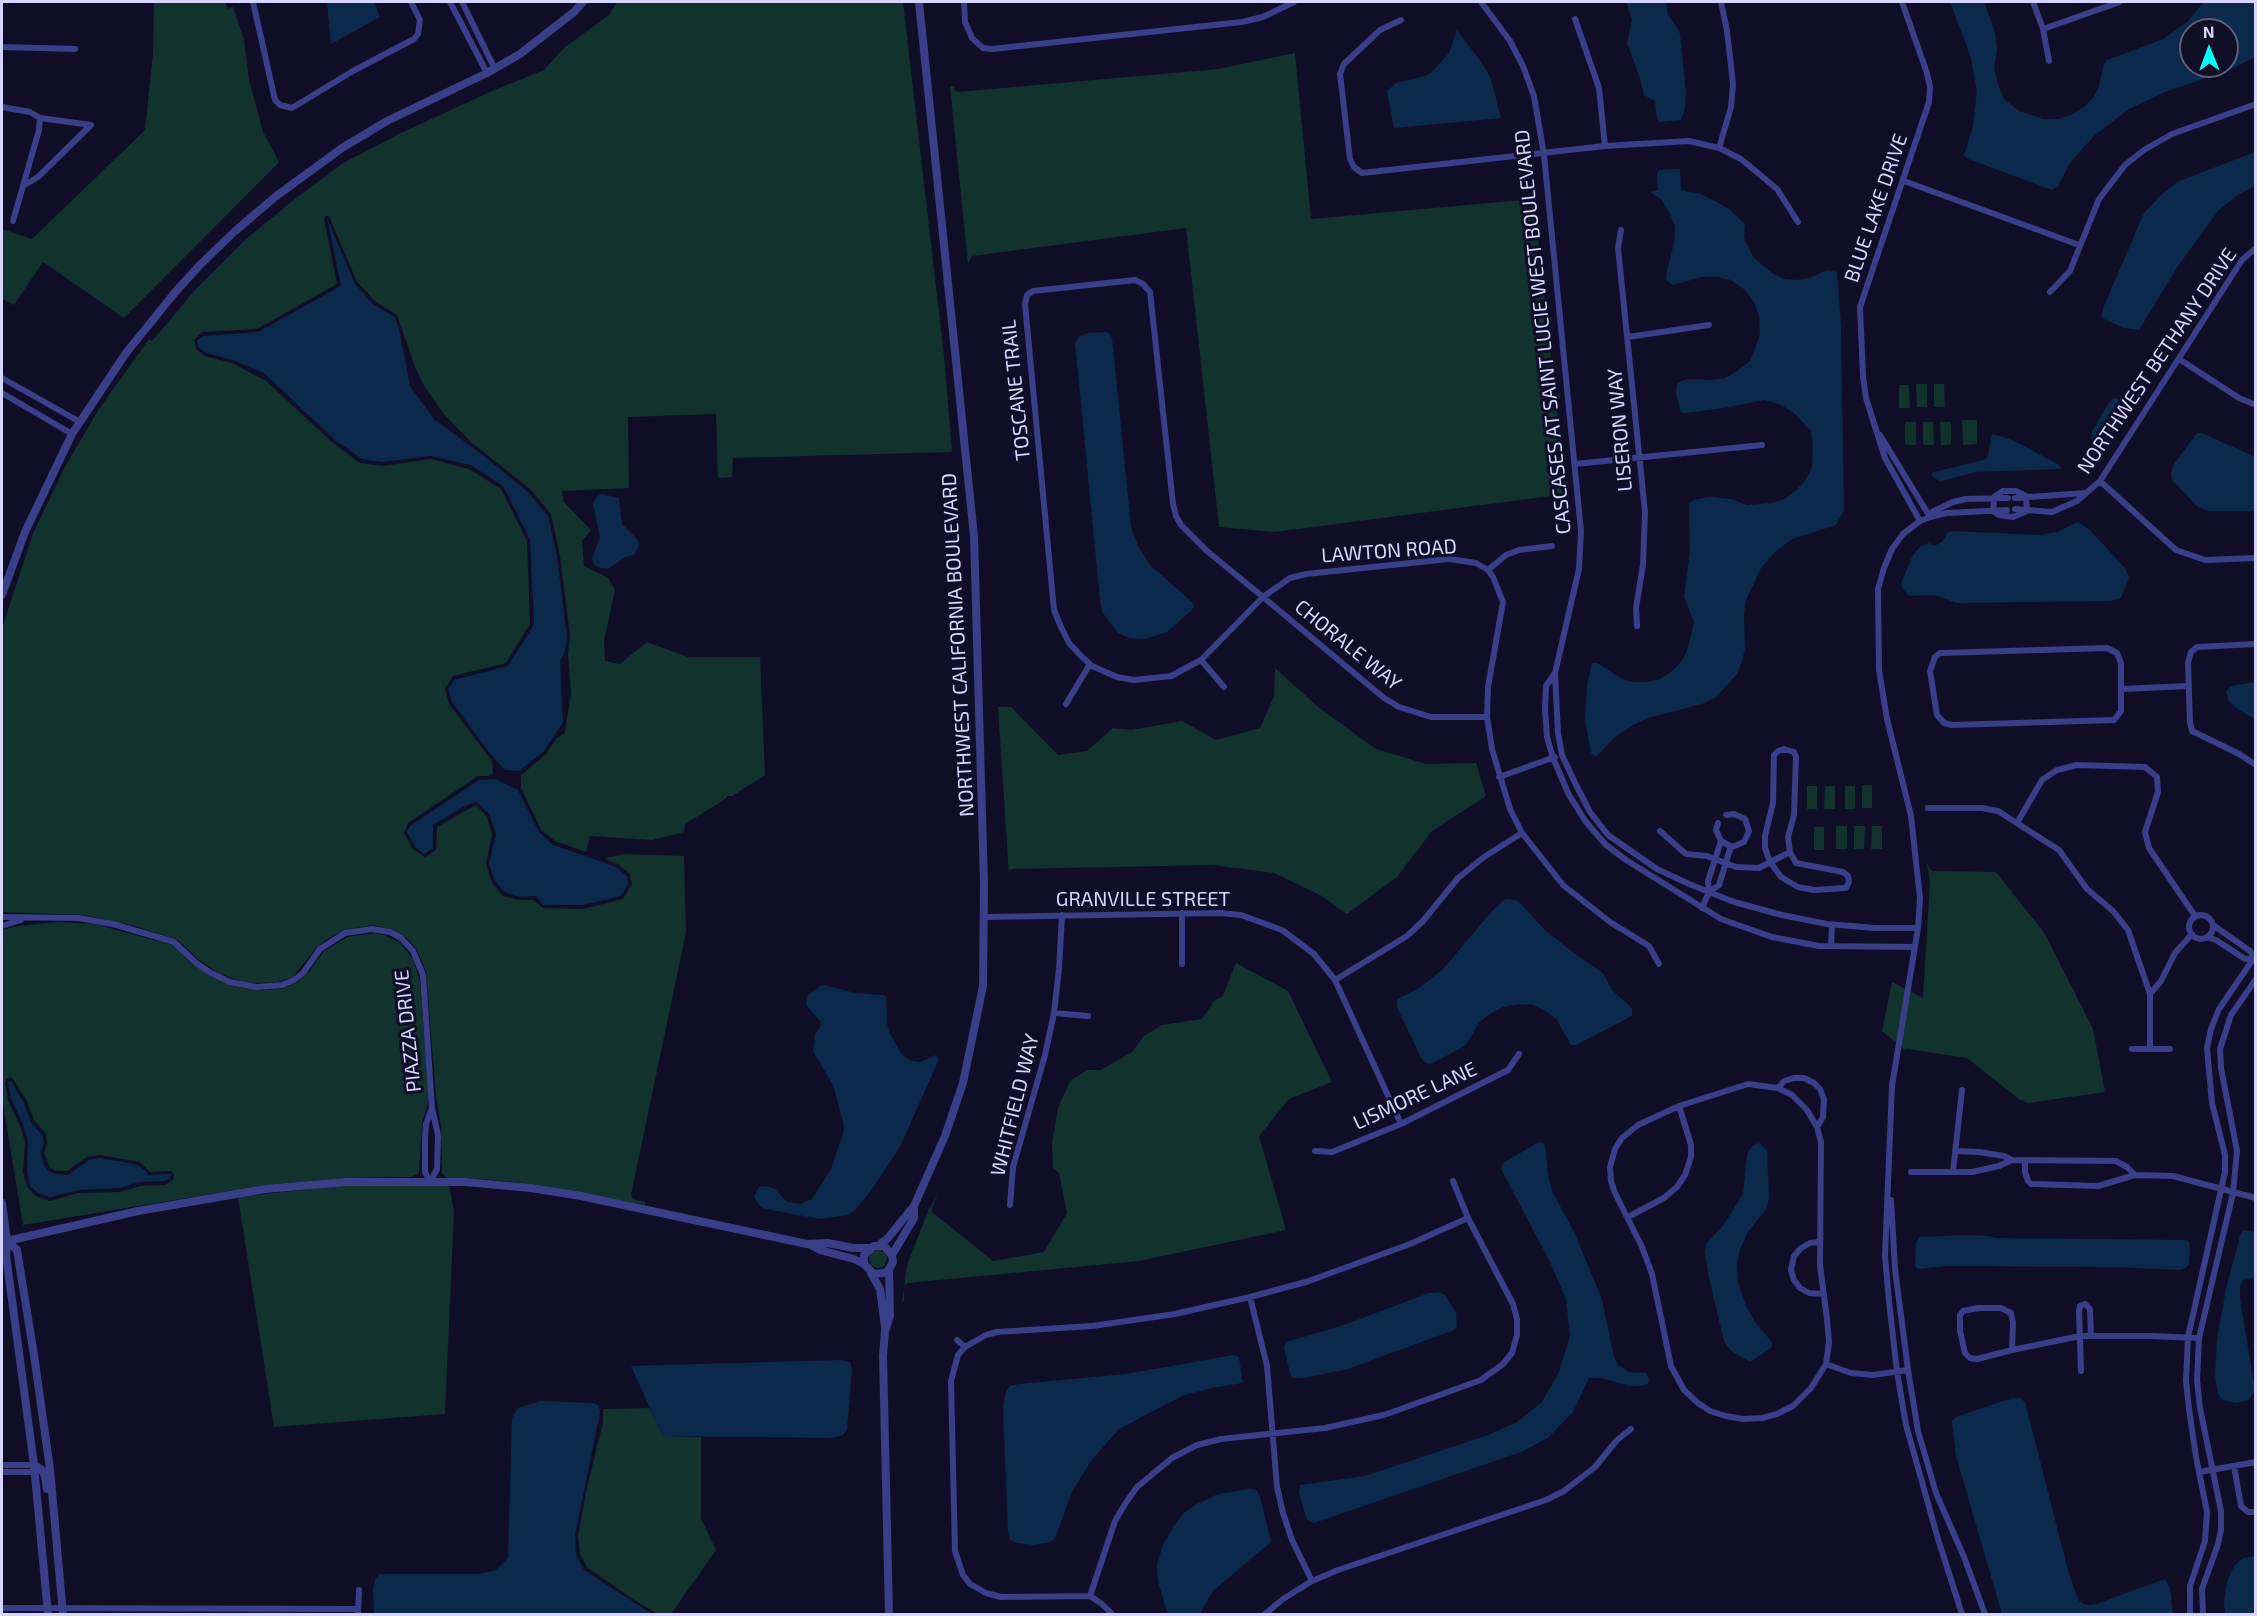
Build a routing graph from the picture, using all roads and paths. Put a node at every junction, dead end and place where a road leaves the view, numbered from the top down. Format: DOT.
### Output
graph roads {
  1 [pos="253,2"];
  2 [pos="411,2"];
  3 [pos="450,2"];
  4 [pos="462,2"];
  5 [pos="583,2"];
  6 [pos="919,2"];
  7 [pos="964,2"];
  8 [pos="1294,2"];
  9 [pos="1481,2"];
  10 [pos="1720,2"];
  11 [pos="1902,2"];
  12 [pos="2033,2"];
  13 [pos="2120,2"];
  14 [pos="1575,19"];
  15 [pos="1401,20"];
  16 [pos="2043,29"];
  17 [pos="2,47"];
  18 [pos="75,49"];
  19 [pos="2049,61"];
  20 [pos="491,71"];
  21 [pos="2256,104"];
  22 [pos="2,107"];
  23 [pos="40,118"];
  24 [pos="1605,146"];
  25 [pos="1719,148"];
  26 [pos="1544,155"];
  27 [pos="1904,181"];
  28 [pos="23,186"];
  29 [pos="13,221"];
  30 [pos="1798,222"];
  31 [pos="1621,230"];
  32 [pos="2079,245"];
  33 [pos="2256,248"];
  34 [pos="2050,292"];
  35 [pos="1709,325"];
  36 [pos="1628,337"];
  37 [pos="2179,359"];
  38 [pos="2,378"];
  39 [pos="2,393"];
  40 [pos="2256,405"];
  41 [pos="80,422"];
  42 [pos="1876,430"];
  43 [pos="72,434"];
  44 [pos="1762,445"];
  45 [pos="1640,457"];
  46 [pos="1575,464"];
  47 [pos="1905,475"];
  48 [pos="1897,480"];
  49 [pos="2100,481"];
  50 [pos="2086,492"];
  51 [pos="2026,496"];
  52 [pos="1994,497"];
  53 [pos="1993,511"];
  54 [pos="2027,511"];
  55 [pos="1929,517"];
  56 [pos="1920,521"];
  57 [pos="1551,546"];
  58 [pos="2256,558"];
  59 [pos="1488,570"];
  60 [pos="2,595"];
  61 [pos="1263,597"];
  62 [pos="1637,626"];
  63 [pos="2256,644"];
  64 [pos="1202,660"];
  65 [pos="1090,664"];
  66 [pos="1555,673"];
  67 [pos="2188,686"];
  68 [pos="1224,687"];
  69 [pos="2122,689"];
  70 [pos="1066,704"];
  71 [pos="1487,717"];
  72 [pos="1562,755"];
  73 [pos="1553,758"];
  74 [pos="2256,765"];
  75 [pos="1499,777"];
  76 [pos="1928,808"];
  77 [pos="1726,815"];
  78 [pos="1718,823"];
  79 [pos="2017,823"];
  80 [pos="1660,831"];
  81 [pos="1522,832"];
  82 [pos="1721,841"];
  83 [pos="1731,846"];
  84 [pos="1790,852"];
  85 [pos="1715,859"];
  86 [pos="1770,862"];
  87 [pos="1726,863"];
  88 [pos="1709,892"];
  89 [pos="1702,908"];
  90 [pos="1182,913"];
  91 [pos="1062,915"];
  92 [pos="2195,916"];
  93 [pos="2,917"];
  94 [pos="985,917"];
  95 [pos="28,918"];
  96 [pos="1832,925"];
  97 [pos="2213,925"];
  98 [pos="2,926"];
  99 [pos="1918,928"];
  100 [pos="2192,934"];
  101 [pos="2207,937"];
  102 [pos="1831,946"];
  103 [pos="1914,947"];
  104 [pos="2255,958"];
  105 [pos="1659,963"];
  106 [pos="1182,964"];
  107 [pos="2256,979"];
  108 [pos="1335,980"];
  109 [pos="2150,994"];
  110 [pos="1054,1013"];
  111 [pos="1088,1016"];
  112 [pos="2132,1049"];
  113 [pos="2150,1049"];
  114 [pos="2170,1049"];
  115 [pos="1519,1054"];
  116 [pos="1779,1088"];
  117 [pos="1962,1090"];
  118 [pos="1679,1106"];
  119 [pos="432,1108"];
  120 [pos="1401,1124"];
  121 [pos="1817,1127"];
  122 [pos="1955,1151"];
  123 [pos="1315,1152"];
  124 [pos="2012,1160"];
  125 [pos="2025,1160"];
  126 [pos="1889,1164"];
  127 [pos="1911,1172"];
  128 [pos="1953,1172"];
  129 [pos="2135,1175"];
  130 [pos="1453,1181"];
  131 [pos="430,1182"];
  132 [pos="2220,1189"];
  133 [pos="2233,1192"];
  134 [pos="2256,1198"];
  135 [pos="2,1203"];
  136 [pos="1010,1205"];
  137 [pos="914,1206"];
  138 [pos="1628,1217"];
  139 [pos="1468,1218"];
  140 [pos="3,1241"];
  141 [pos="1820,1242"];
  142 [pos="807,1244"];
  143 [pos="879,1245"];
  144 [pos="870,1248"];
  145 [pos="892,1255"];
  146 [pos="864,1264"];
  147 [pos="889,1269"];
  148 [pos="870,1272"];
  149 [pos="1824,1294"];
  150 [pos="1250,1297"];
  151 [pos="885,1331"];
  152 [pos="2080,1336"];
  153 [pos="2091,1336"];
  154 [pos="2188,1337"];
  155 [pos="2199,1338"];
  156 [pos="957,1340"];
  157 [pos="965,1347"];
  158 [pos="2012,1350"];
  159 [pos="1826,1364"];
  160 [pos="1908,1370"];
  161 [pos="2081,1371"];
  162 [pos="1897,1372"];
  163 [pos="1632,1430"];
  164 [pos="1272,1434"];
  165 [pos="2256,1462"];
  166 [pos="2,1465"];
  167 [pos="2234,1466"];
  168 [pos="35,1468"];
  169 [pos="2212,1470"];
  170 [pos="2,1472"];
  171 [pos="2199,1472"];
  172 [pos="2256,1512"];
  173 [pos="56,1537"];
  174 [pos="1312,1581"];
  175 [pos="970,1584"];
  176 [pos="358,1590"];
  177 [pos="963,1591"];
  178 [pos="1090,1596"];
  179 [pos="2,1608"];
  180 [pos="63,1611"];
  181 [pos="48,1612"];
  182 [pos="358,1612"];
  183 [pos="889,1614"];
  184 [pos="1112,1614"];
  185 [pos="1265,1614"];
  186 [pos="1962,1614"];
  187 [pos="1985,1614"];
  188 [pos="2190,1614"];
  189 [pos="2203,1614"];
  1 -- 2 [label="street"];
  3 -- 20 [label="street"];
  4 -- 20 [label="street"];
  5 -- 20 [label="street"];
  6 -- 94 [label="street, NORTHWEST CALIFORNIA BOULEVARD"];
  7 -- 8 [label="street"];
  9 -- 26 [label="street, CASCASES AT SAINT LUCIE WEST BOULEVARD"];
  10 -- 25 [label="street"];
  11 -- 27 [label="street, BLUE LAKE DRIVE"];
  12 -- 16 [label="street"];
  13 -- 16 [label="street"];
  14 -- 24 [label="street"];
  15 -- 26 [label="street"];
  16 -- 19 [label="street"];
  17 -- 18 [label="street"];
  20 -- 41 [label="street"];
  21 -- 32 [label="street"];
  22 -- 23 [label="street"];
  23 -- 28 [label="street"];
  23 -- 28 [label="street"];
  24 -- 25 [label="street"];
  24 -- 26 [label="street"];
  25 -- 30 [label="street"];
  26 -- 46 [label="street, CASCASES AT SAINT LUCIE WEST BOULEVARD"];
  27 -- 32 [label="street"];
  27 -- 42 [label="street, BLUE LAKE DRIVE"];
  28 -- 29 [label="street"];
  31 -- 36 [label="street, LISERON WAY"];
  32 -- 34 [label="street"];
  33 -- 37 [label="street, NORTHWEST BETHANY DRIVE"];
  35 -- 36 [label="street"];
  36 -- 45 [label="street, LISERON WAY"];
  37 -- 40 [label="street"];
  37 -- 49 [label="street, NORTHWEST BETHANY DRIVE"];
  38 -- 41 [label="street"];
  39 -- 43 [label="street"];
  41 -- 43 [label="street"];
  42 -- 47 [label="street, BLUE LAKE DRIVE"];
  42 -- 48 [label="street, BLUE LAKE DRIVE"];
  43 -- 60 [label="street"];
  44 -- 45 [label="street"];
  45 -- 46 [label="street"];
  45 -- 62 [label="street, LISERON WAY"];
  46 -- 66 [label="street, CASCASES AT SAINT LUCIE WEST BOULEVARD"];
  47 -- 48 [label="street"];
  47 -- 55 [label="street, BLUE LAKE DRIVE"];
  48 -- 56 [label="street, BLUE LAKE DRIVE"];
  49 -- 50 [label="street, NORTHWEST BETHANY DRIVE"];
  49 -- 58 [label="street"];
  50 -- 51 [label="street, NORTHWEST BETHANY DRIVE"];
  50 -- 54 [label="street, NORTHWEST BETHANY DRIVE"];
  51 -- 52 [label="street, NORTHWEST BETHANY DRIVE"];
  51 -- 52 [label="street, NORTHWEST BETHANY DRIVE"];
  51 -- 54 [label="street"];
  52 -- 53 [label="street"];
  52 -- 55 [label="street, NORTHWEST BETHANY DRIVE"];
  53 -- 54 [label="street, NORTHWEST BETHANY DRIVE"];
  53 -- 54 [label="street, NORTHWEST BETHANY DRIVE"];
  53 -- 55 [label="street, NORTHWEST BETHANY DRIVE"];
  55 -- 56 [label="street, NORTHWEST BETHANY DRIVE"];
  56 -- 99 [label="street, NORTHWEST BETHANY DRIVE"];
  57 -- 59 [label="street"];
  59 -- 61 [label="street, LAWTON ROAD"];
  59 -- 71 [label="street"];
  61 -- 64 [label="street, TOSCANE TRAIL"];
  61 -- 65 [label="street, TOSCANE TRAIL"];
  61 -- 71 [label="street, CHORALE WAY"];
  63 -- 67 [label="street"];
  64 -- 65 [label="street, TOSCANE TRAIL"];
  64 -- 68 [label="street"];
  65 -- 70 [label="street"];
  66 -- 72 [label="street, CASCASES AT SAINT LUCIE WEST BOULEVARD"];
  66 -- 73 [label="street, CASCASES AT SAINT LUCIE WEST BOULEVARD"];
  67 -- 69 [label="street"];
  67 -- 74 [label="street"];
  69 -- 69 [label="street"];
  71 -- 75 [label="street"];
  72 -- 73 [label="street"];
  72 -- 88 [label="street, CASCASES AT SAINT LUCIE WEST BOULEVARD"];
  73 -- 75 [label="street"];
  73 -- 89 [label="street, CASCASES AT SAINT LUCIE WEST BOULEVARD"];
  75 -- 81 [label="street"];
  76 -- 79 [label="street"];
  77 -- 83 [label="street"];
  78 -- 82 [label="street"];
  79 -- 92 [label="street"];
  79 -- 109 [label="street"];
  80 -- 85 [label="street"];
  81 -- 105 [label="street"];
  81 -- 108 [label="street"];
  82 -- 83 [label="street"];
  82 -- 85 [label="street"];
  83 -- 87 [label="street"];
  84 -- 86 [label="street"];
  84 -- 86 [label="street"];
  84 -- 86 [label="street"];
  85 -- 87 [label="street"];
  85 -- 88 [label="street"];
  86 -- 87 [label="street"];
  87 -- 88 [label="street"];
  88 -- 89 [label="street"];
  88 -- 96 [label="street, CASCASES AT SAINT LUCIE WEST BOULEVARD"];
  89 -- 102 [label="street, CASCASES AT SAINT LUCIE WEST BOULEVARD"];
  90 -- 91 [label="street, GRANVILLE STREET"];
  90 -- 106 [label="street"];
  90 -- 108 [label="street, GRANVILLE STREET"];
  91 -- 94 [label="street, GRANVILLE STREET"];
  91 -- 110 [label="street, WHITFIELD WAY"];
  92 -- 97 [label="street"];
  92 -- 100 [label="street"];
  93 -- 95 [label="street, PIAZZA DRIVE"];
  94 -- 137 [label="street, NORTHWEST CALIFORNIA BOULEVARD"];
  95 -- 98 [label="street, PIAZZA DRIVE"];
  95 -- 119 [label="street, PIAZZA DRIVE"];
  96 -- 99 [label="street, CASCASES AT SAINT LUCIE WEST BOULEVARD"];
  96 -- 102 [label="street"];
  97 -- 101 [label="street"];
  97 -- 104 [label="street"];
  99 -- 103 [label="street, NORTHWEST BETHANY DRIVE"];
  100 -- 101 [label="street"];
  100 -- 109 [label="street"];
  101 -- 104 [label="street"];
  102 -- 103 [label="street, CASCASES AT SAINT LUCIE WEST BOULEVARD"];
  103 -- 126 [label="street, NORTHWEST BETHANY DRIVE"];
  104 -- 132 [label="street"];
  107 -- 133 [label="street"];
  108 -- 120 [label="street, GRANVILLE STREET"];
  109 -- 113 [label="street"];
  110 -- 111 [label="street, WHITFIELD WAY"];
  110 -- 136 [label="street, WHITFIELD WAY"];
  112 -- 113 [label="street"];
  113 -- 114 [label="street"];
  115 -- 120 [label="street, LISMORE LANE"];
  116 -- 118 [label="street"];
  116 -- 121 [label="street"];
  116 -- 121 [label="street"];
  117 -- 122 [label="street"];
  118 -- 138 [label="street"];
  118 -- 138 [label="street"];
  119 -- 131 [label="street, PIAZZA DRIVE"];
  119 -- 131 [label="street, PIAZZA DRIVE"];
  120 -- 123 [label="street, LISMORE LANE"];
  121 -- 141 [label="street"];
  122 -- 124 [label="street"];
  122 -- 128 [label="street"];
  124 -- 125 [label="street"];
  124 -- 128 [label="street"];
  125 -- 129 [label="street"];
  125 -- 129 [label="street"];
  126 -- 160 [label="street, NORTHWEST BETHANY DRIVE"];
  126 -- 162 [label="street, NORTHWEST BETHANY DRIVE"];
  127 -- 128 [label="street"];
  129 -- 132 [label="street"];
  130 -- 139 [label="street"];
  131 -- 140 [label="street"];
  131 -- 142 [label="street"];
  132 -- 133 [label="street"];
  132 -- 154 [label="street"];
  133 -- 134 [label="street"];
  133 -- 155 [label="street"];
  135 -- 140 [label="street"];
  137 -- 143 [label="street, NORTHWEST CALIFORNIA BOULEVARD"];
  137 -- 145 [label="street, NORTHWEST CALIFORNIA BOULEVARD"];
  138 -- 159 [label="street"];
  139 -- 150 [label="street"];
  139 -- 164 [label="street"];
  140 -- 168 [label="street"];
  140 -- 173 [label="street"];
  141 -- 149 [label="street"];
  141 -- 149 [label="street"];
  142 -- 144 [label="street"];
  142 -- 146 [label="street"];
  143 -- 144 [label="street"];
  143 -- 145 [label="street"];
  144 -- 146 [label="street"];
  145 -- 147 [label="street"];
  146 -- 148 [label="street"];
  147 -- 148 [label="street"];
  147 -- 151 [label="street"];
  148 -- 151 [label="street"];
  149 -- 159 [label="street"];
  150 -- 157 [label="street"];
  150 -- 164 [label="street"];
  151 -- 183 [label="street"];
  152 -- 153 [label="street"];
  152 -- 153 [label="street"];
  152 -- 158 [label="street"];
  152 -- 161 [label="street"];
  153 -- 154 [label="street"];
  154 -- 155 [label="street"];
  154 -- 171 [label="street"];
  155 -- 169 [label="street"];
  156 -- 157 [label="street"];
  157 -- 175 [label="street"];
  158 -- 158 [label="street"];
  159 -- 162 [label="street"];
  160 -- 162 [label="street"];
  160 -- 187 [label="street, NORTHWEST BETHANY DRIVE"];
  162 -- 186 [label="street, NORTHWEST BETHANY DRIVE"];
  163 -- 174 [label="street"];
  164 -- 174 [label="street"];
  164 -- 178 [label="street"];
  165 -- 167 [label="street"];
  166 -- 168 [label="street"];
  167 -- 169 [label="street"];
  167 -- 172 [label="street"];
  168 -- 170 [label="street"];
  168 -- 173 [label="street"];
  168 -- 181 [label="street"];
  169 -- 171 [label="street"];
  169 -- 189 [label="street"];
  171 -- 188 [label="street"];
  173 -- 180 [label="street"];
  174 -- 185 [label="street"];
  175 -- 177 [label="street"];
  175 -- 178 [label="street"];
  176 -- 182 [label="street"];
  178 -- 184 [label="street"];
  179 -- 181 [label="street"];
  180 -- 181 [label="street"];
  180 -- 182 [label="street"];
}
